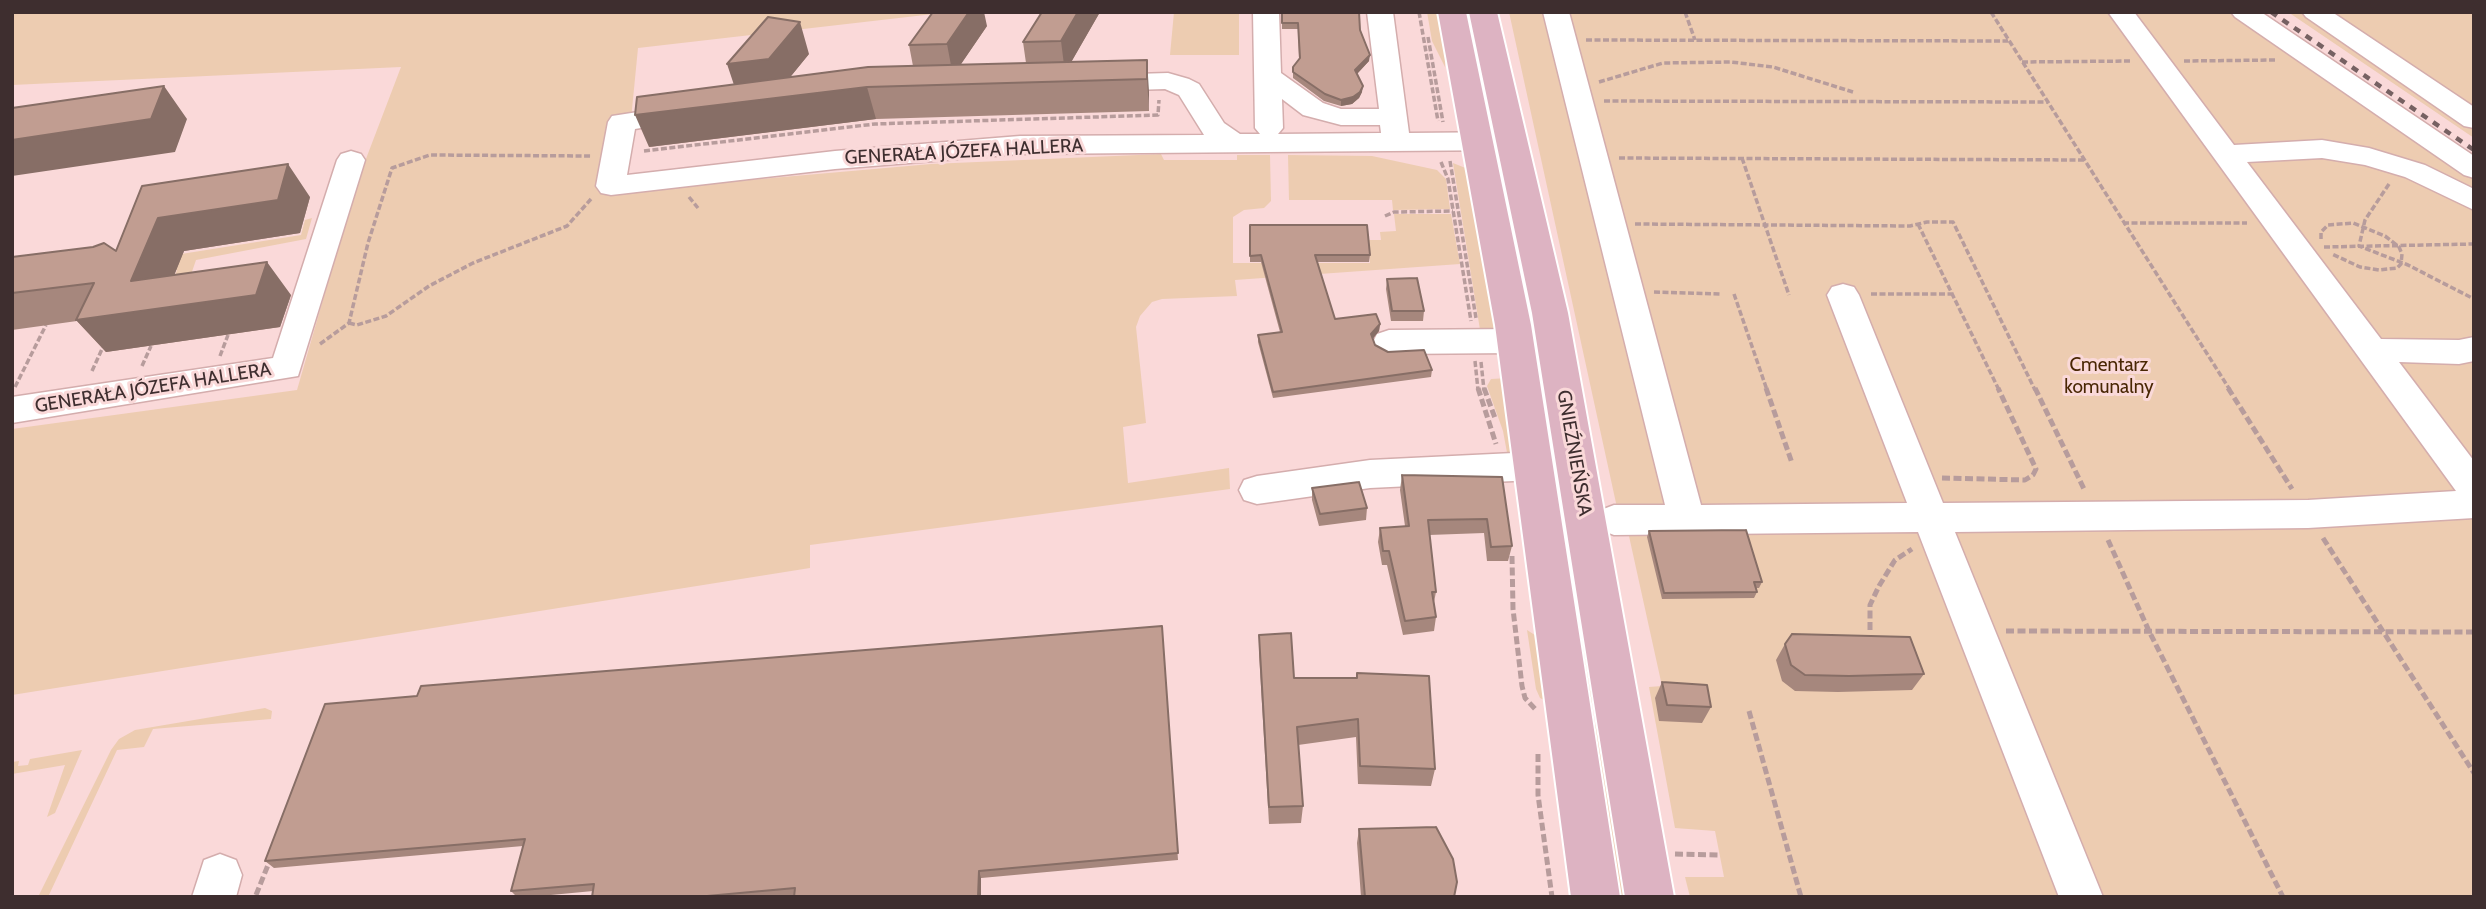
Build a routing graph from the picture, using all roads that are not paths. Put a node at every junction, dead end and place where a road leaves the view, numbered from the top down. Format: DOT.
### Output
graph roads {
  1 [pos="1266,12"];
  2 [pos="1380,12"];
  3 [pos="1452,12"];
  4 [pos="1483,12"];
  5 [pos="2121,12"];
  6 [pos="2244,12"];
  7 [pos="2315,12"];
  8 [pos="1560,26"];
  9 [pos="1268,76"];
  10 [pos="1072,84"];
  11 [pos="705,110"];
  12 [pos="2474,120"];
  13 [pos="1269,128"];
  14 [pos="1394,129"];
  15 [pos="1233,143"];
  16 [pos="1470,150"];
  17 [pos="2225,154"];
  18 [pos="2474,169"];
  19 [pos="339,175"];
  20 [pos="2474,201"];
  21 [pos="1854,294"];
  22 [pos="1485,341"];
  23 [pos="1389,342"];
  24 [pos="2474,349"];
  25 [pos="2370,350"];
  26 [pos="12,410"];
  27 [pos="1509,456"];
  28 [pos="2474,488"];
  29 [pos="1257,490"];
  30 [pos="2474,504"];
  31 [pos="1687,519"];
  32 [pos="1614,520"];
  33 [pos="1938,532"];
  34 [pos="1596,897"];
  35 [pos="1650,897"];
  36 [pos="2081,897"];
  1 -- 9 [label="street"];
  2 -- 14 [label="street"];
  3 -- 16 [label="main road, GNIEŹNIEŃSKA"];
  4 -- 16 [label="main road, GNIEŹNIEŃSKA"];
  5 -- 17 [label="street"];
  6 -- 18 [label="street"];
  7 -- 12 [label="street"];
  8 -- 31 [label="street"];
  9 -- 13 [label="street"];
  9 -- 14 [label="street"];
  10 -- 15 [label="street"];
  11 -- 15 [label="street, GENERAŁA JÓZEFA HALLERA"];
  14 -- 15 [label="street, GENERAŁA JÓZEFA HALLERA"];
  14 -- 16 [label="street, GENERAŁA JÓZEFA HALLERA"];
  16 -- 22 [label="main road, GNIEŹNIEŃSKA"];
  16 -- 35 [label="main road, GNIEŹNIEŃSKA"];
  17 -- 20 [label="street"];
  17 -- 25 [label="street"];
  19 -- 26 [label="street, GENERAŁA JÓZEFA HALLERA"];
  21 -- 33 [label="street"];
  22 -- 23 [label="street"];
  22 -- 27 [label="main road, GNIEŹNIEŃSKA"];
  24 -- 25 [label="street"];
  25 -- 28 [label="street"];
  27 -- 29 [label="street"];
  27 -- 34 [label="main road, GNIEŹNIEŃSKA"];
  30 -- 33 [label="street"];
  31 -- 32 [label="street"];
  31 -- 33 [label="street"];
  33 -- 36 [label="street"];
}
